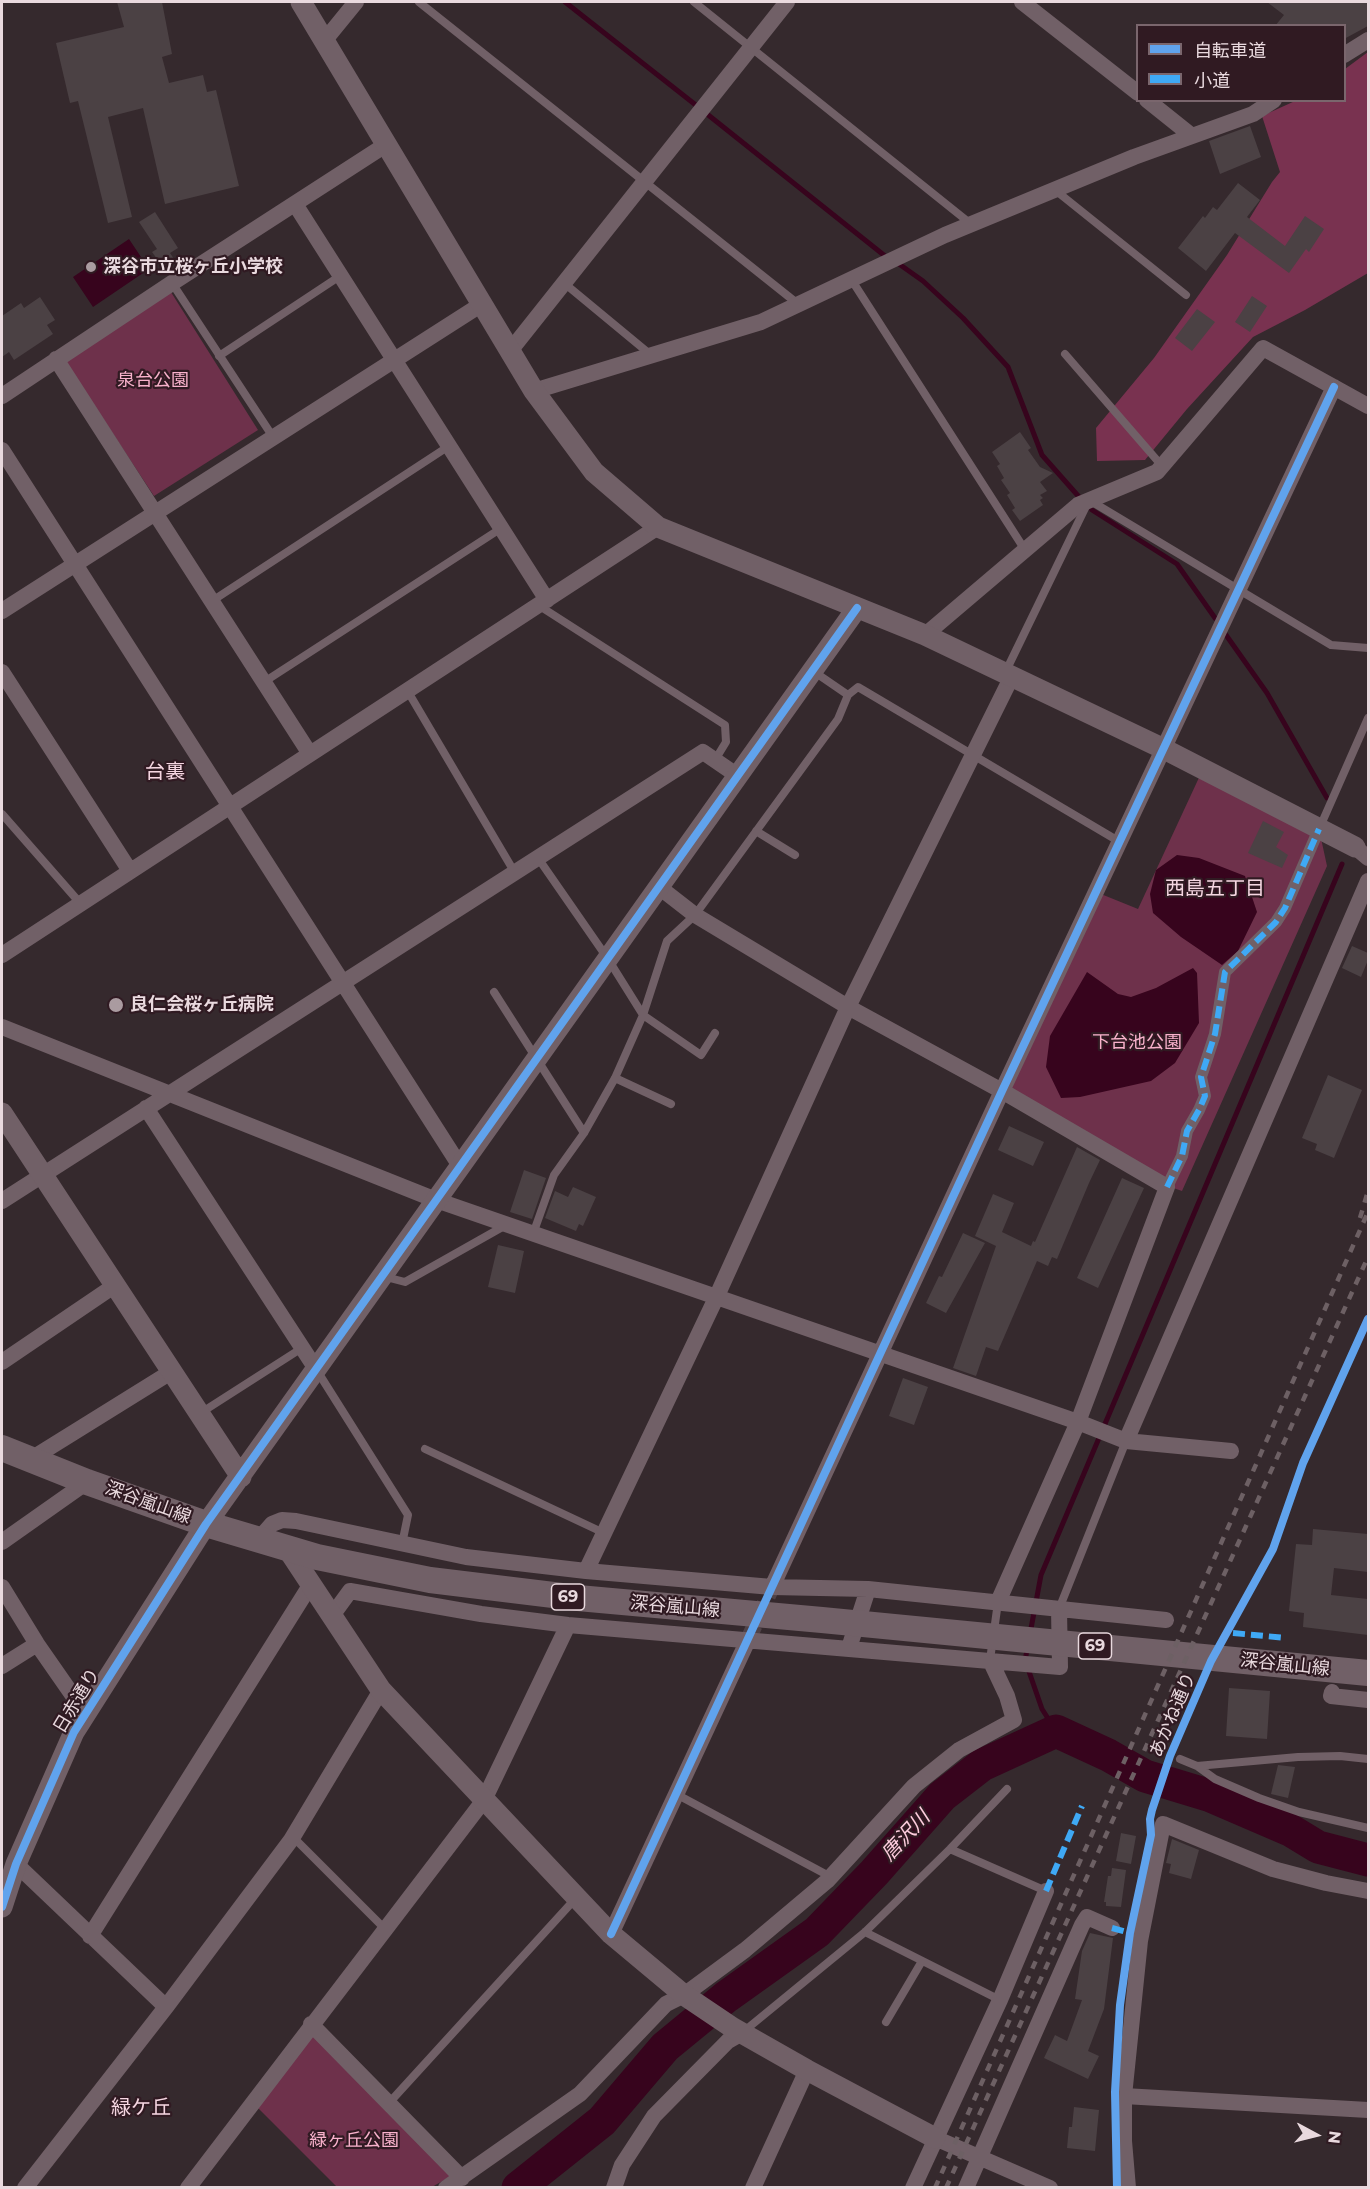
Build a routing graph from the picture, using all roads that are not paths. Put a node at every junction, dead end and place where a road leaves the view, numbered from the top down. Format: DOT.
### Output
graph roads {
  1 [pos="301,2"];
  2 [pos="356,2"];
  3 [pos="419,2"];
  4 [pos="694,2"];
  5 [pos="787,2"];
  6 [pos="1022,2"];
  7 [pos="325,40"];
  8 [pos="1368,40"];
  9 [pos="750,47"];
  10 [pos="1346,54"];
  11 [pos="1136,92"];
  12 [pos="1150,102"];
  13 [pos="1271,102"];
  14 [pos="1192,136"];
  15 [pos="387,144"];
  16 [pos="645,180"];
  17 [pos="1055,190"];
  18 [pos="295,204"];
  19 [pos="971,224"];
  20 [pos="340,276"];
  21 [pos="851,279"];
  22 [pos="172,283"];
  23 [pos="564,283"];
  24 [pos="1186,295"];
  25 [pos="482,304"];
  26 [pos="799,304"];
  27 [pos="510,351"];
  28 [pos="1065,354"];
  29 [pos="219,356"];
  30 [pos="651,356"];
  31 [pos="56,359"];
  32 [pos="394,360"];
  33 [pos="1334,387"];
  34 [pos="534,391"];
  35 [pos="2,396"];
  36 [pos="1368,406"];
  37 [pos="273,437"];
  38 [pos="449,446"];
  39 [pos="2,450"];
  40 [pos="1162,466"];
  41 [pos="1089,500"];
  42 [pos="156,512"];
  43 [pos="658,527"];
  44 [pos="500,529"];
  45 [pos="1025,550"];
  46 [pos="75,564"];
  47 [pos="1239,590"];
  48 [pos="212,601"];
  49 [pos="542,603"];
  50 [pos="857,608"];
  51 [pos="2,611"];
  52 [pos="925,635"];
  53 [pos="1368,648"];
  54 [pos="813,670"];
  55 [pos="2,672"];
  56 [pos="1009,675"];
  57 [pos="264,682"];
  58 [pos="407,690"];
  59 [pos="848,695"];
  60 [pos="1368,718"];
  61 [pos="1164,749"];
  62 [pos="310,754"];
  63 [pos="972,756"];
  64 [pos="715,760"];
  65 [pos="738,776"];
  66 [pos="230,806"];
  67 [pos="2,813"];
  68 [pos="1319,829"];
  69 [pos="756,831"];
  70 [pos="1120,842"];
  71 [pos="1364,850"];
  72 [pos="795,855"];
  73 [pos="538,858"];
  74 [pos="130,871"];
  75 [pos="515,873"];
  76 [pos="1368,881"];
  77 [pos="659,887"];
  78 [pos="80,903"];
  79 [pos="695,915"];
  80 [pos="2,955"];
  81 [pos="608,959"];
  82 [pos="342,984"];
  83 [pos="494,992"];
  84 [pos="848,1007"];
  85 [pos="643,1016"];
  86 [pos="2,1027"];
  87 [pos="715,1033"];
  88 [pos="536,1059"];
  89 [pos="615,1078"];
  90 [pos="1002,1091"];
  91 [pos="168,1094"];
  92 [pos="671,1104"];
  93 [pos="146,1108"];
  94 [pos="2,1113"];
  95 [pos="584,1133"];
  96 [pos="460,1166"];
  97 [pos="41,1175"];
  98 [pos="1167,1187"];
  99 [pos="436,1200"];
  100 [pos="2,1201"];
  101 [pos="507,1224"];
  102 [pos="533,1234"];
  103 [pos="382,1276"];
  104 [pos="114,1286"];
  105 [pos="716,1298"];
  106 [pos="302,1348"];
  107 [pos="880,1353"];
  108 [pos="2,1362"];
  109 [pos="316,1369"];
  110 [pos="171,1372"];
  111 [pos="199,1414"];
  112 [pos="1078,1422"];
  113 [pos="1124,1440"];
  114 [pos="2,1448"];
  115 [pos="425,1449"];
  116 [pos="1232,1451"];
  117 [pos="31,1459"];
  118 [pos="241,1477"];
  119 [pos="87,1482"];
  120 [pos="206,1524"];
  121 [pos="604,1533"];
  122 [pos="258,1540"];
  123 [pos="2,1542"];
  124 [pos="402,1544"];
  125 [pos="286,1548"];
  126 [pos="586,1571"];
  127 [pos="311,1584"];
  128 [pos="2,1587"];
  129 [pos="772,1587"];
  130 [pos="868,1589"];
  131 [pos="998,1602"];
  132 [pos="1059,1609"];
  133 [pos="331,1617"];
  134 [pos="1166,1620"];
  135 [pos="568,1625"];
  136 [pos="748,1640"];
  137 [pos="38,1644"];
  138 [pos="849,1648"];
  139 [pos="990,1660"];
  140 [pos="2,1666"];
  141 [pos="1368,1673"];
  142 [pos="381,1690"];
  143 [pos="1332,1692"];
  144 [pos="1368,1700"];
  145 [pos="85,1713"];
  146 [pos="1180,1759"];
  147 [pos="1368,1760"];
  148 [pos="1197,1766"];
  149 [pos="1007,1789"];
  150 [pos="676,1794"];
  151 [pos="484,1800"];
  152 [pos="1368,1828"];
  153 [pos="293,1837"];
  154 [pos="950,1849"];
  155 [pos="16,1864"];
  156 [pos="831,1877"];
  157 [pos="1046,1891"];
  158 [pos="1368,1891"];
  159 [pos="576,1898"];
  160 [pos="2,1907"];
  161 [pos="1112,1928"];
  162 [pos="386,1930"];
  163 [pos="865,1932"];
  164 [pos="610,1934"];
  165 [pos="90,1936"];
  166 [pos="922,1961"];
  167 [pos="689,1998"];
  168 [pos="1000,2000"];
  169 [pos="166,2007"];
  170 [pos="886,2022"];
  171 [pos="311,2024"];
  172 [pos="737,2031"];
  173 [pos="807,2070"];
  174 [pos="1124,2096"];
  175 [pos="389,2103"];
  176 [pos="1368,2110"];
  177 [pos="935,2138"];
  178 [pos="978,2158"];
  179 [pos="462,2178"];
  180 [pos="25,2187"];
  181 [pos="188,2187"];
  182 [pos="446,2187"];
  183 [pos="614,2187"];
  184 [pos="753,2187"];
  185 [pos="913,2187"];
  186 [pos="966,2187"];
  187 [pos="1050,2187"];
  188 [pos="1128,2187"];
  1 -- 7 [label="street"];
  2 -- 7 [label="street"];
  3 -- 16 [label="lane"];
  4 -- 9 [label="lane"];
  5 -- 9 [label="street"];
  6 -- 11 [label="street"];
  7 -- 15 [label="street"];
  8 -- 10 [label="street"];
  9 -- 16 [label="street"];
  9 -- 19 [label="lane"];
  12 -- 14 [label="street"];
  13 -- 14 [label="street"];
  14 -- 17 [label="street"];
  15 -- 18 [label="street"];
  15 -- 25 [label="street"];
  16 -- 23 [label="street"];
  16 -- 26 [label="lane"];
  17 -- 19 [label="street"];
  17 -- 24 [label="lane"];
  18 -- 20 [label="street"];
  18 -- 22 [label="street"];
  19 -- 21 [label="street"];
  20 -- 29 [label="lane"];
  20 -- 32 [label="street"];
  21 -- 26 [label="street"];
  21 -- 45 [label="lane"];
  22 -- 29 [label="lane"];
  22 -- 31 [label="street"];
  23 -- 27 [label="street"];
  23 -- 30 [label="lane"];
  25 -- 27 [label="street"];
  25 -- 32 [label="street"];
  26 -- 30 [label="street"];
  27 -- 34 [label="street"];
  28 -- 40 [label="lane"];
  29 -- 37 [label="lane"];
  30 -- 34 [label="street"];
  31 -- 35 [label="street"];
  31 -- 42 [label="street"];
  32 -- 37 [label="street"];
  32 -- 38 [label="street"];
  33 -- 36 [label="street"];
  33 -- 40 [label="street"];
  33 -- 47 [label="street"];
  34 -- 43 [label="street"];
  37 -- 42 [label="street"];
  38 -- 44 [label="street"];
  38 -- 48 [label="lane"];
  39 -- 46 [label="street"];
  40 -- 41 [label="street"];
  41 -- 45 [label="street"];
  41 -- 47 [label="lane"];
  41 -- 56 [label="lane"];
  42 -- 46 [label="street"];
  42 -- 48 [label="street"];
  43 -- 49 [label="street"];
  43 -- 50 [label="street"];
  44 -- 49 [label="street"];
  44 -- 57 [label="lane"];
  45 -- 52 [label="street"];
  46 -- 51 [label="street"];
  46 -- 66 [label="street"];
  47 -- 53 [label="lane"];
  47 -- 61 [label="street"];
  48 -- 57 [label="street"];
  49 -- 58 [label="street"];
  49 -- 64 [label="lane"];
  50 -- 52 [label="street"];
  50 -- 54 [label="street, 日赤通り"];
  52 -- 56 [label="street"];
  54 -- 59 [label="lane"];
  54 -- 65 [label="street, 日赤通り"];
  55 -- 74 [label="street"];
  56 -- 61 [label="street"];
  56 -- 63 [label="street"];
  57 -- 62 [label="street"];
  58 -- 62 [label="street"];
  58 -- 75 [label="lane"];
  59 -- 63 [label="lane"];
  59 -- 69 [label="lane"];
  60 -- 68 [label="lane"];
  61 -- 68 [label="street"];
  61 -- 70 [label="street"];
  62 -- 66 [label="street"];
  63 -- 70 [label="lane"];
  63 -- 84 [label="street"];
  64 -- 65 [label="street"];
  64 -- 73 [label="street"];
  65 -- 77 [label="street, 日赤通り"];
  66 -- 74 [label="street"];
  66 -- 82 [label="street"];
  67 -- 78 [label="lane"];
  68 -- 71 [label="street"];
  68 -- 98 [label="street"];
  69 -- 72 [label="lane"];
  69 -- 79 [label="lane"];
  70 -- 90 [label="street"];
  73 -- 75 [label="street"];
  73 -- 81 [label="lane"];
  74 -- 78 [label="street"];
  75 -- 82 [label="street"];
  76 -- 113 [label="street"];
  77 -- 79 [label="street"];
  77 -- 81 [label="street, 日赤通り"];
  78 -- 80 [label="street"];
  79 -- 84 [label="street"];
  79 -- 85 [label="lane"];
  81 -- 85 [label="lane"];
  81 -- 88 [label="street, 日赤通り"];
  82 -- 91 [label="street"];
  82 -- 96 [label="street"];
  83 -- 88 [label="lane"];
  84 -- 90 [label="street"];
  84 -- 105 [label="street"];
  85 -- 87 [label="lane"];
  85 -- 89 [label="lane"];
  86 -- 91 [label="street"];
  88 -- 95 [label="lane"];
  88 -- 96 [label="street, 日赤通り"];
  89 -- 92 [label="lane"];
  89 -- 95 [label="lane"];
  90 -- 98 [label="street"];
  90 -- 107 [label="street"];
  91 -- 93 [label="street"];
  91 -- 99 [label="street"];
  93 -- 97 [label="street"];
  93 -- 106 [label="street"];
  94 -- 97 [label="street"];
  95 -- 102 [label="lane"];
  96 -- 99 [label="street, 日赤通り"];
  97 -- 100 [label="street"];
  97 -- 104 [label="street"];
  98 -- 112 [label="street"];
  99 -- 101 [label="street"];
  99 -- 103 [label="street, 日赤通り"];
  101 -- 102 [label="street"];
  101 -- 103 [label="lane"];
  102 -- 105 [label="street"];
  103 -- 109 [label="street, 日赤通り"];
  104 -- 108 [label="street"];
  104 -- 110 [label="street"];
  105 -- 107 [label="street"];
  105 -- 121 [label="street"];
  106 -- 109 [label="street"];
  106 -- 111 [label="lane"];
  107 -- 112 [label="street"];
  107 -- 129 [label="street"];
  109 -- 118 [label="street, 日赤通り"];
  109 -- 124 [label="lane"];
  110 -- 111 [label="street"];
  110 -- 117 [label="street"];
  111 -- 118 [label="street"];
  112 -- 113 [label="street"];
  112 -- 131 [label="street"];
  113 -- 116 [label="street"];
  113 -- 132 [label="lane"];
  114 -- 117 [label="main road, 深谷嵐山線 / 69"];
  115 -- 121 [label="lane"];
  117 -- 119 [label="main road, 深谷嵐山線 / 69"];
  118 -- 120 [label="street, 日赤通り"];
  119 -- 120 [label="main road, 深谷嵐山線 / 69"];
  119 -- 123 [label="street"];
  120 -- 122 [label="main road, 深谷嵐山線 / 69"];
  120 -- 145 [label="street, 日赤通り"];
  121 -- 126 [label="street"];
  122 -- 124 [label="street"];
  122 -- 125 [label="main road, 深谷嵐山線 / 69"];
  124 -- 126 [label="street"];
  125 -- 127 [label="street"];
  125 -- 141 [label="main road, 深谷嵐山線 / 69"];
  126 -- 129 [label="street"];
  127 -- 133 [label="street"];
  127 -- 165 [label="street"];
  128 -- 137 [label="street"];
  129 -- 130 [label="street"];
  130 -- 131 [label="street"];
  130 -- 138 [label="street"];
  131 -- 132 [label="street"];
  131 -- 139 [label="lane"];
  132 -- 134 [label="street"];
  132 -- 139 [label="street"];
  133 -- 135 [label="street"];
  133 -- 142 [label="street"];
  135 -- 136 [label="street"];
  135 -- 151 [label="street"];
  136 -- 138 [label="street"];
  136 -- 150 [label="street"];
  137 -- 140 [label="street"];
  137 -- 145 [label="street"];
  138 -- 139 [label="street"];
  139 -- 156 [label="street"];
  142 -- 151 [label="street"];
  142 -- 153 [label="street"];
  143 -- 144 [label="street"];
  145 -- 155 [label="street, 日赤通り"];
  146 -- 148 [label="lane"];
  147 -- 148 [label="lane"];
  148 -- 152 [label="lane"];
  149 -- 154 [label="lane"];
  150 -- 156 [label="lane"];
  150 -- 164 [label="street"];
  151 -- 159 [label="street"];
  151 -- 162 [label="street"];
  153 -- 162 [label="lane"];
  153 -- 169 [label="street"];
  154 -- 157 [label="lane"];
  154 -- 163 [label="lane"];
  155 -- 160 [label="street, 日赤通り"];
  155 -- 165 [label="street"];
  156 -- 167 [label="street"];
  157 -- 168 [label="street"];
  158 -- 174 [label="street"];
  159 -- 164 [label="street"];
  159 -- 175 [label="lane"];
  161 -- 178 [label="street"];
  162 -- 171 [label="street"];
  163 -- 166 [label="lane"];
  163 -- 172 [label="lane"];
  164 -- 167 [label="street"];
  165 -- 169 [label="street"];
  166 -- 168 [label="lane"];
  166 -- 170 [label="lane"];
  167 -- 172 [label="street"];
  167 -- 179 [label="street"];
  168 -- 177 [label="street"];
  169 -- 180 [label="street"];
  171 -- 175 [label="street"];
  171 -- 181 [label="street"];
  172 -- 173 [label="street"];
  172 -- 183 [label="street"];
  173 -- 177 [label="street"];
  173 -- 184 [label="street"];
  174 -- 176 [label="street"];
  174 -- 188 [label="street"];
  175 -- 179 [label="street"];
  177 -- 178 [label="street"];
  177 -- 185 [label="street"];
  178 -- 186 [label="street"];
  178 -- 187 [label="street"];
  179 -- 182 [label="street"];
}
